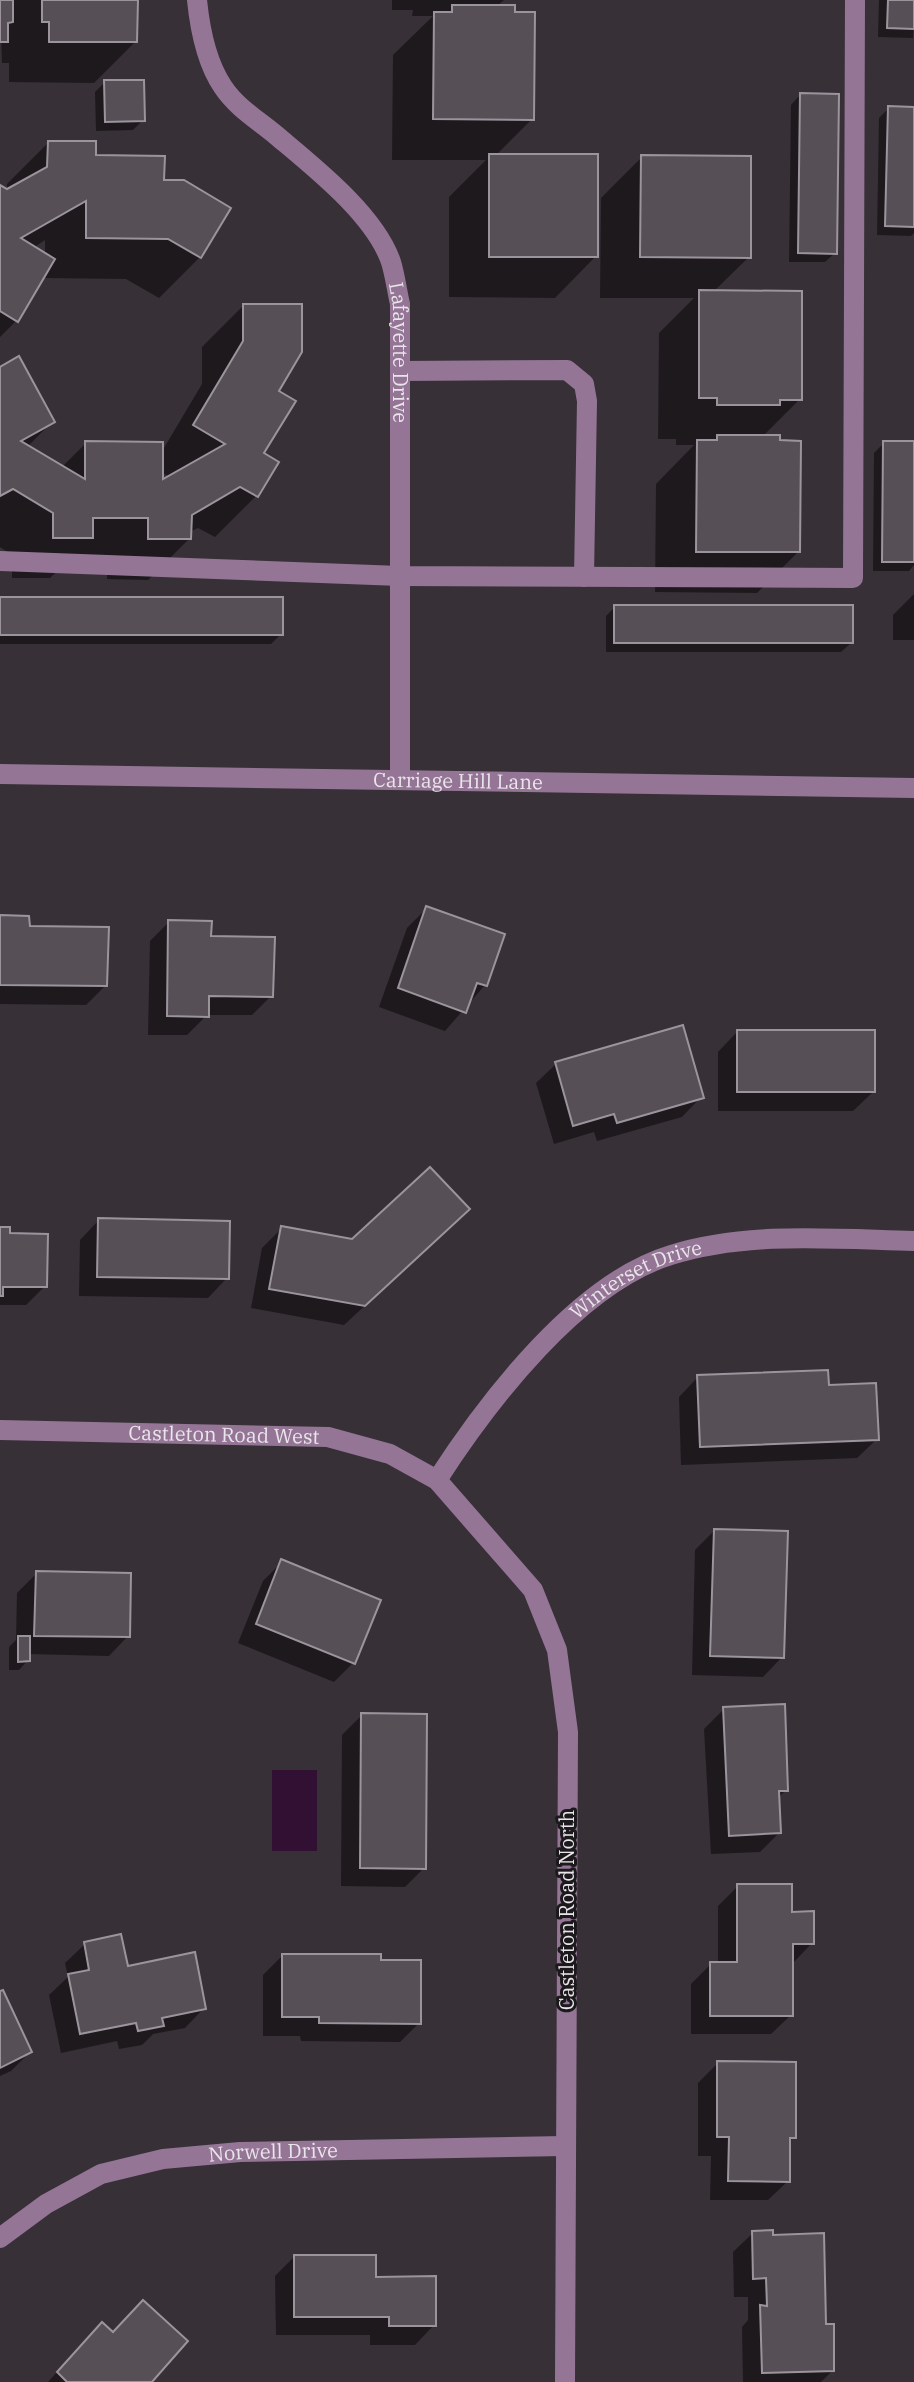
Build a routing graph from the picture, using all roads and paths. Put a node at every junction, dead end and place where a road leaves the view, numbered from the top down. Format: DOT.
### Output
graph roads {
  1 [pos="197,0"];
  2 [pos="855,0"];
  3 [pos="400,371"];
  4 [pos="0,561"];
  5 [pos="400,576"];
  6 [pos="584,577"];
  7 [pos="0,774"];
  8 [pos="400,779"];
  9 [pos="914,788"];
  10 [pos="914,1241"];
  11 [pos="0,1430"];
  12 [pos="437,1480"];
  13 [pos="565,2146"];
  14 [pos="0,2238"];
  15 [pos="565,2382"];
  1 -- 3 [label="street, Lafayette Drive"];
  2 -- 6 [label="street"];
  3 -- 5 [label="street, Lafayette Drive"];
  3 -- 6 [label="street"];
  4 -- 5 [label="street"];
  5 -- 6 [label="street"];
  5 -- 8 [label="street, Lafayette Drive"];
  7 -- 8 [label="street, Carriage Hill Lane"];
  8 -- 9 [label="street, Carriage Hill Lane"];
  10 -- 12 [label="street, Winterset Drive"];
  11 -- 12 [label="street, Castleton Road West"];
  12 -- 13 [label="street, Castleton Road North"];
  13 -- 14 [label="street, Norwell Drive"];
  13 -- 15 [label="street, Castleton Road North"];
}
